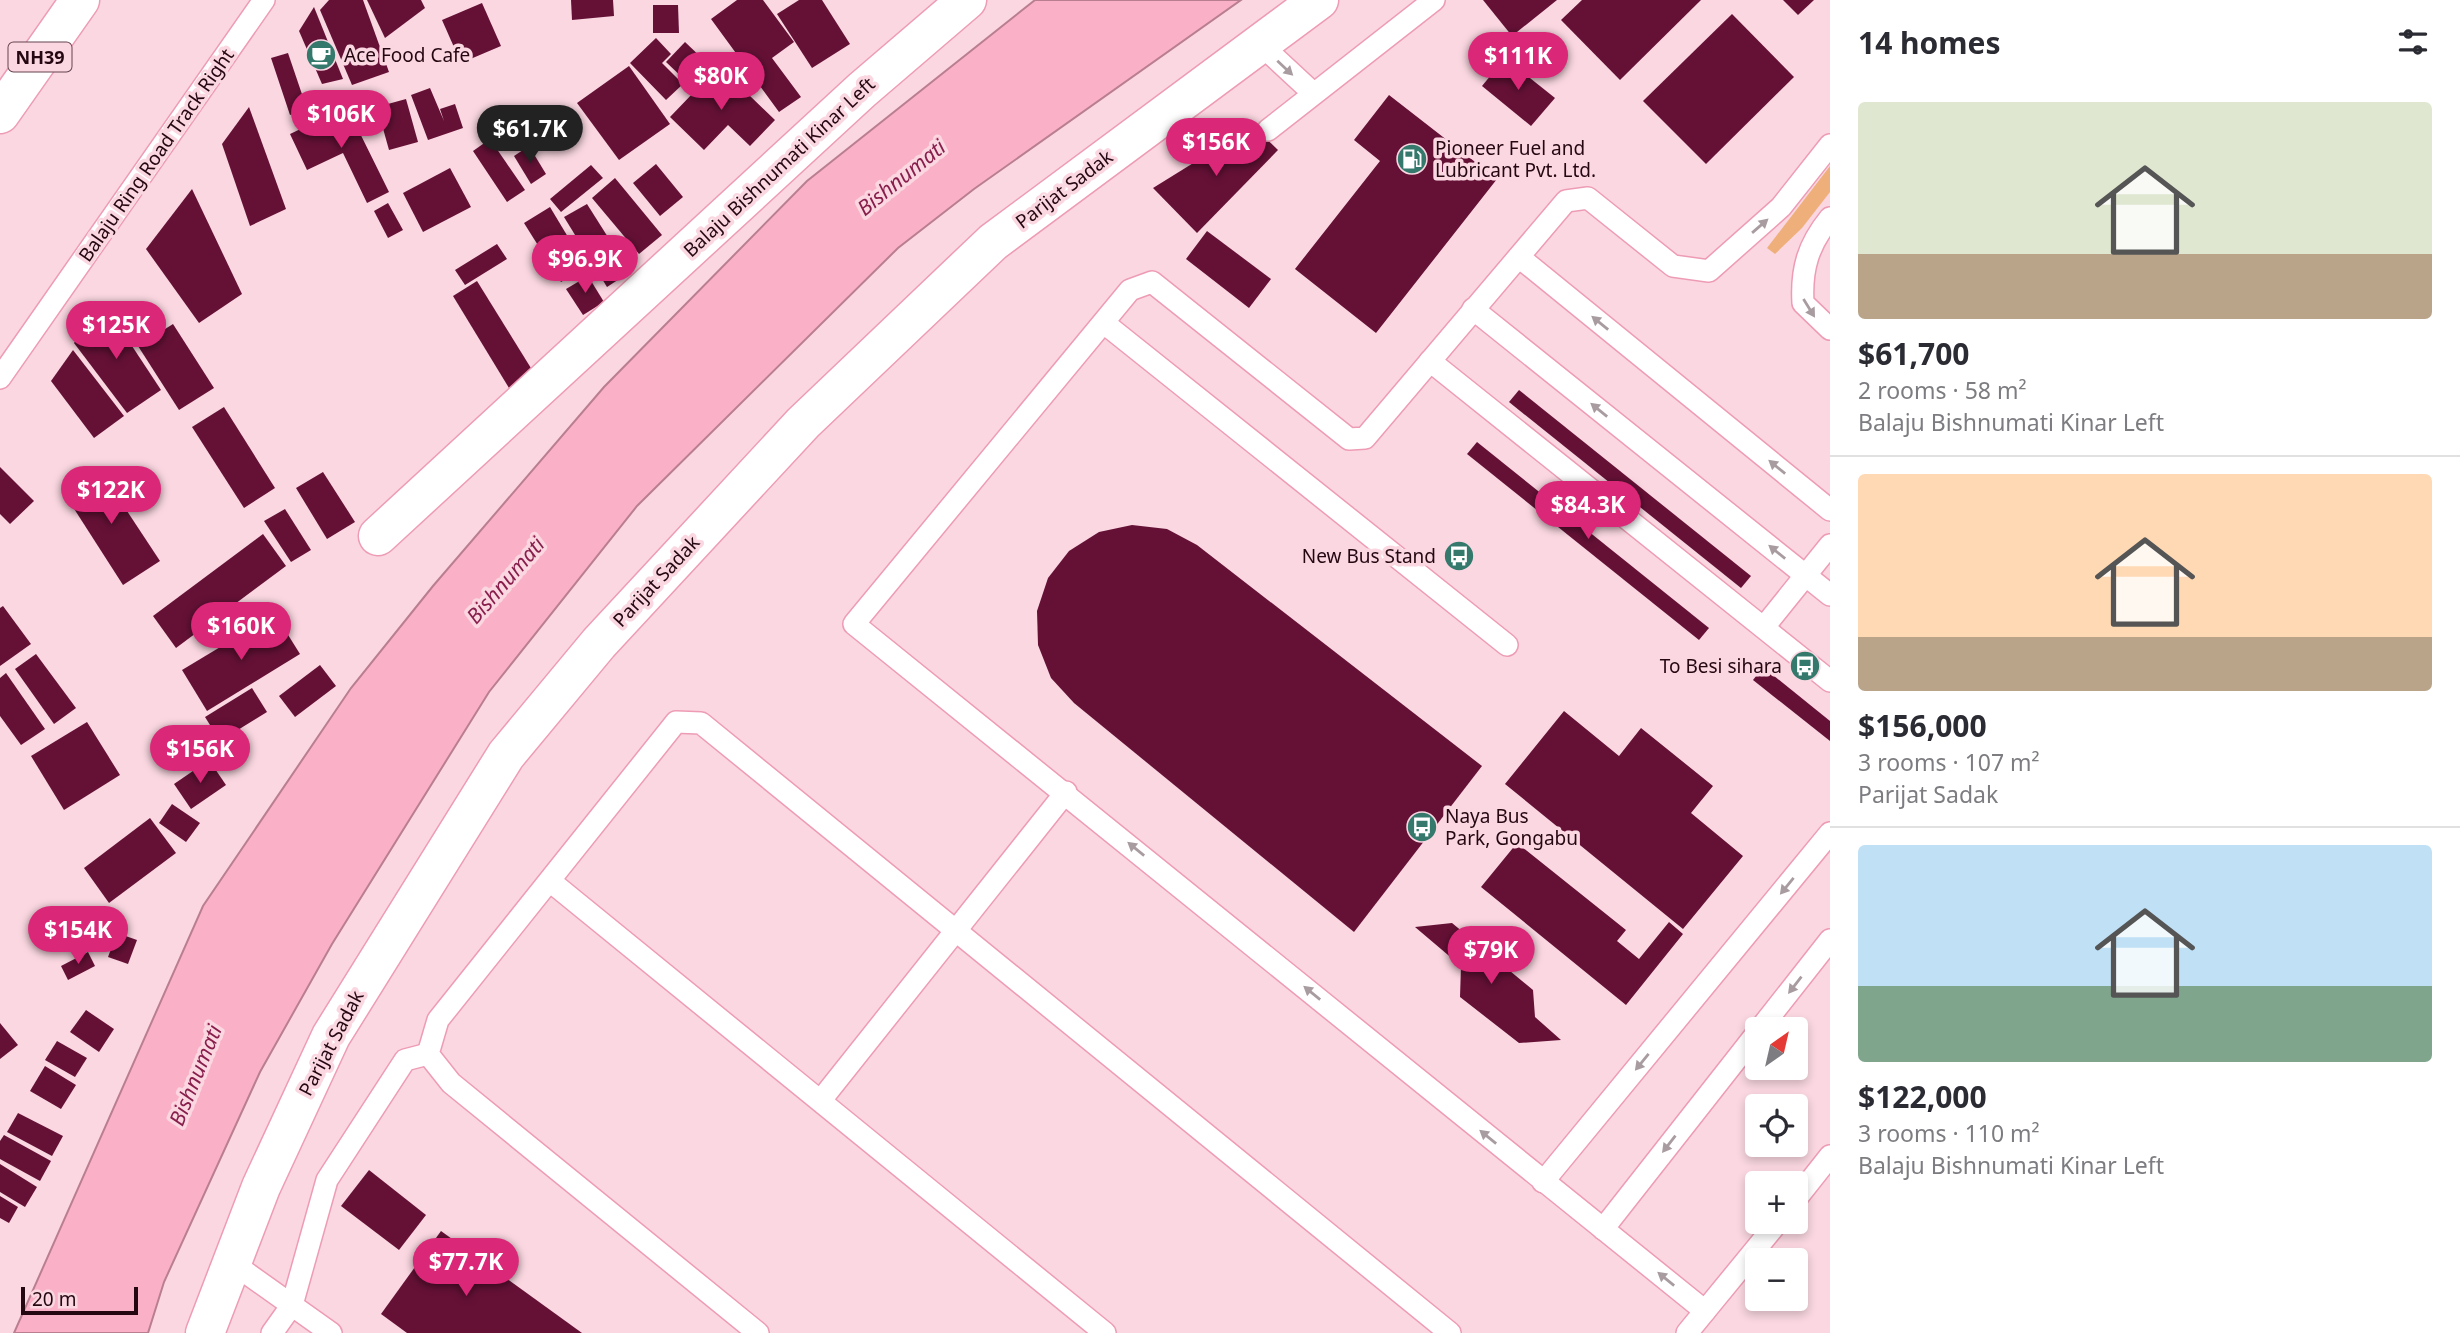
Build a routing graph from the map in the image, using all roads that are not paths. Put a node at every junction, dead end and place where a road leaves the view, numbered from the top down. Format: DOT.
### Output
graph roads {
  1 [pos="80,0"];
  2 [pos="264,0"];
  3 [pos="967,0"];
  4 [pos="1319,0"];
  5 [pos="1434,0"];
  6 [pos="1411,7"];
  7 [pos="1258,42"];
  8 [pos="1313,93"];
  9 [pos="0,113"];
  10 [pos="1268,130"];
  11 [pos="1830,145"];
  12 [pos="1830,218"];
  13 [pos="1519,257"];
  14 [pos="1473,309"];
  15 [pos="1104,323"];
  16 [pos="1830,329"];
  17 [pos="1430,361"];
  18 [pos="0,378"];
  19 [pos="1830,510"];
  20 [pos="378,536"];
  21 [pos="1830,545"];
  22 [pos="1805,575"];
  23 [pos="1830,595"];
  24 [pos="1763,627"];
  25 [pos="1507,645"];
  26 [pos="1830,681"];
  27 [pos="1066,792"];
  28 [pos="1830,833"];
  29 [pos="550,881"];
  30 [pos="957,933"];
  31 [pos="1830,940"];
  32 [pos="1769,1017"];
  33 [pos="1745,1048"];
  34 [pos="428,1054"];
  35 [pos="821,1100"];
  36 [pos="1830,1156"];
  37 [pos="1544,1182"];
  38 [pos="1808,1184"];
  39 [pos="1602,1229"];
  40 [pos="1767,1234"];
  41 [pos="231,1262"];
  42 [pos="292,1305"];
  43 [pos="1705,1311"];
  44 [pos="205,1333"];
  45 [pos="272,1333"];
  46 [pos="331,1333"];
  47 [pos="758,1333"];
  48 [pos="1105,1333"];
  49 [pos="1450,1333"];
  50 [pos="1687,1333"];
  1 -- 9 [label="main road, NH39"];
  2 -- 18 [label="lane, Balaju Ring Road Track Right"];
  3 -- 20 [label="main road, Balaju Bishnumati Kinar Left"];
  4 -- 7 [label="main road, Parijat Sadak"];
  5 -- 6 [label="lane"];
  6 -- 8 [label="lane"];
  7 -- 8 [label="lane, one-way"];
  7 -- 41 [label="main road, Parijat Sadak"];
  8 -- 10 [label="lane"];
  13 -- 11 [label="lane, one-way"];
  12 -- 16 [label="lane, one-way"];
  13 -- 14 [label="lane"];
  19 -- 13 [label="lane, one-way"];
  14 -- 17 [label="lane"];
  22 -- 14 [label="lane, one-way"];
  15 -- 17 [label="lane"];
  15 -- 25 [label="lane"];
  15 -- 27 [label="lane"];
  17 -- 24 [label="lane"];
  21 -- 22 [label="lane"];
  22 -- 23 [label="lane"];
  22 -- 24 [label="lane"];
  24 -- 26 [label="lane"];
  27 -- 30 [label="lane"];
  37 -- 27 [label="lane, one-way"];
  28 -- 37 [label="lane, one-way"];
  29 -- 30 [label="lane"];
  29 -- 34 [label="lane"];
  29 -- 35 [label="lane"];
  30 -- 35 [label="lane"];
  30 -- 49 [label="lane"];
  31 -- 32 [label="lane, one-way"];
  33 -- 39 [label="lane, one-way"];
  34 -- 42 [label="lane"];
  34 -- 47 [label="lane"];
  35 -- 48 [label="lane"];
  36 -- 38 [label="lane"];
  37 -- 39 [label="lane"];
  43 -- 39 [label="lane, one-way"];
  40 -- 43 [label="lane"];
  41 -- 42 [label="lane"];
  41 -- 44 [label="main road, Parijat Sadak"];
  42 -- 45 [label="lane"];
  42 -- 46 [label="lane"];
  43 -- 50 [label="lane"];
}
